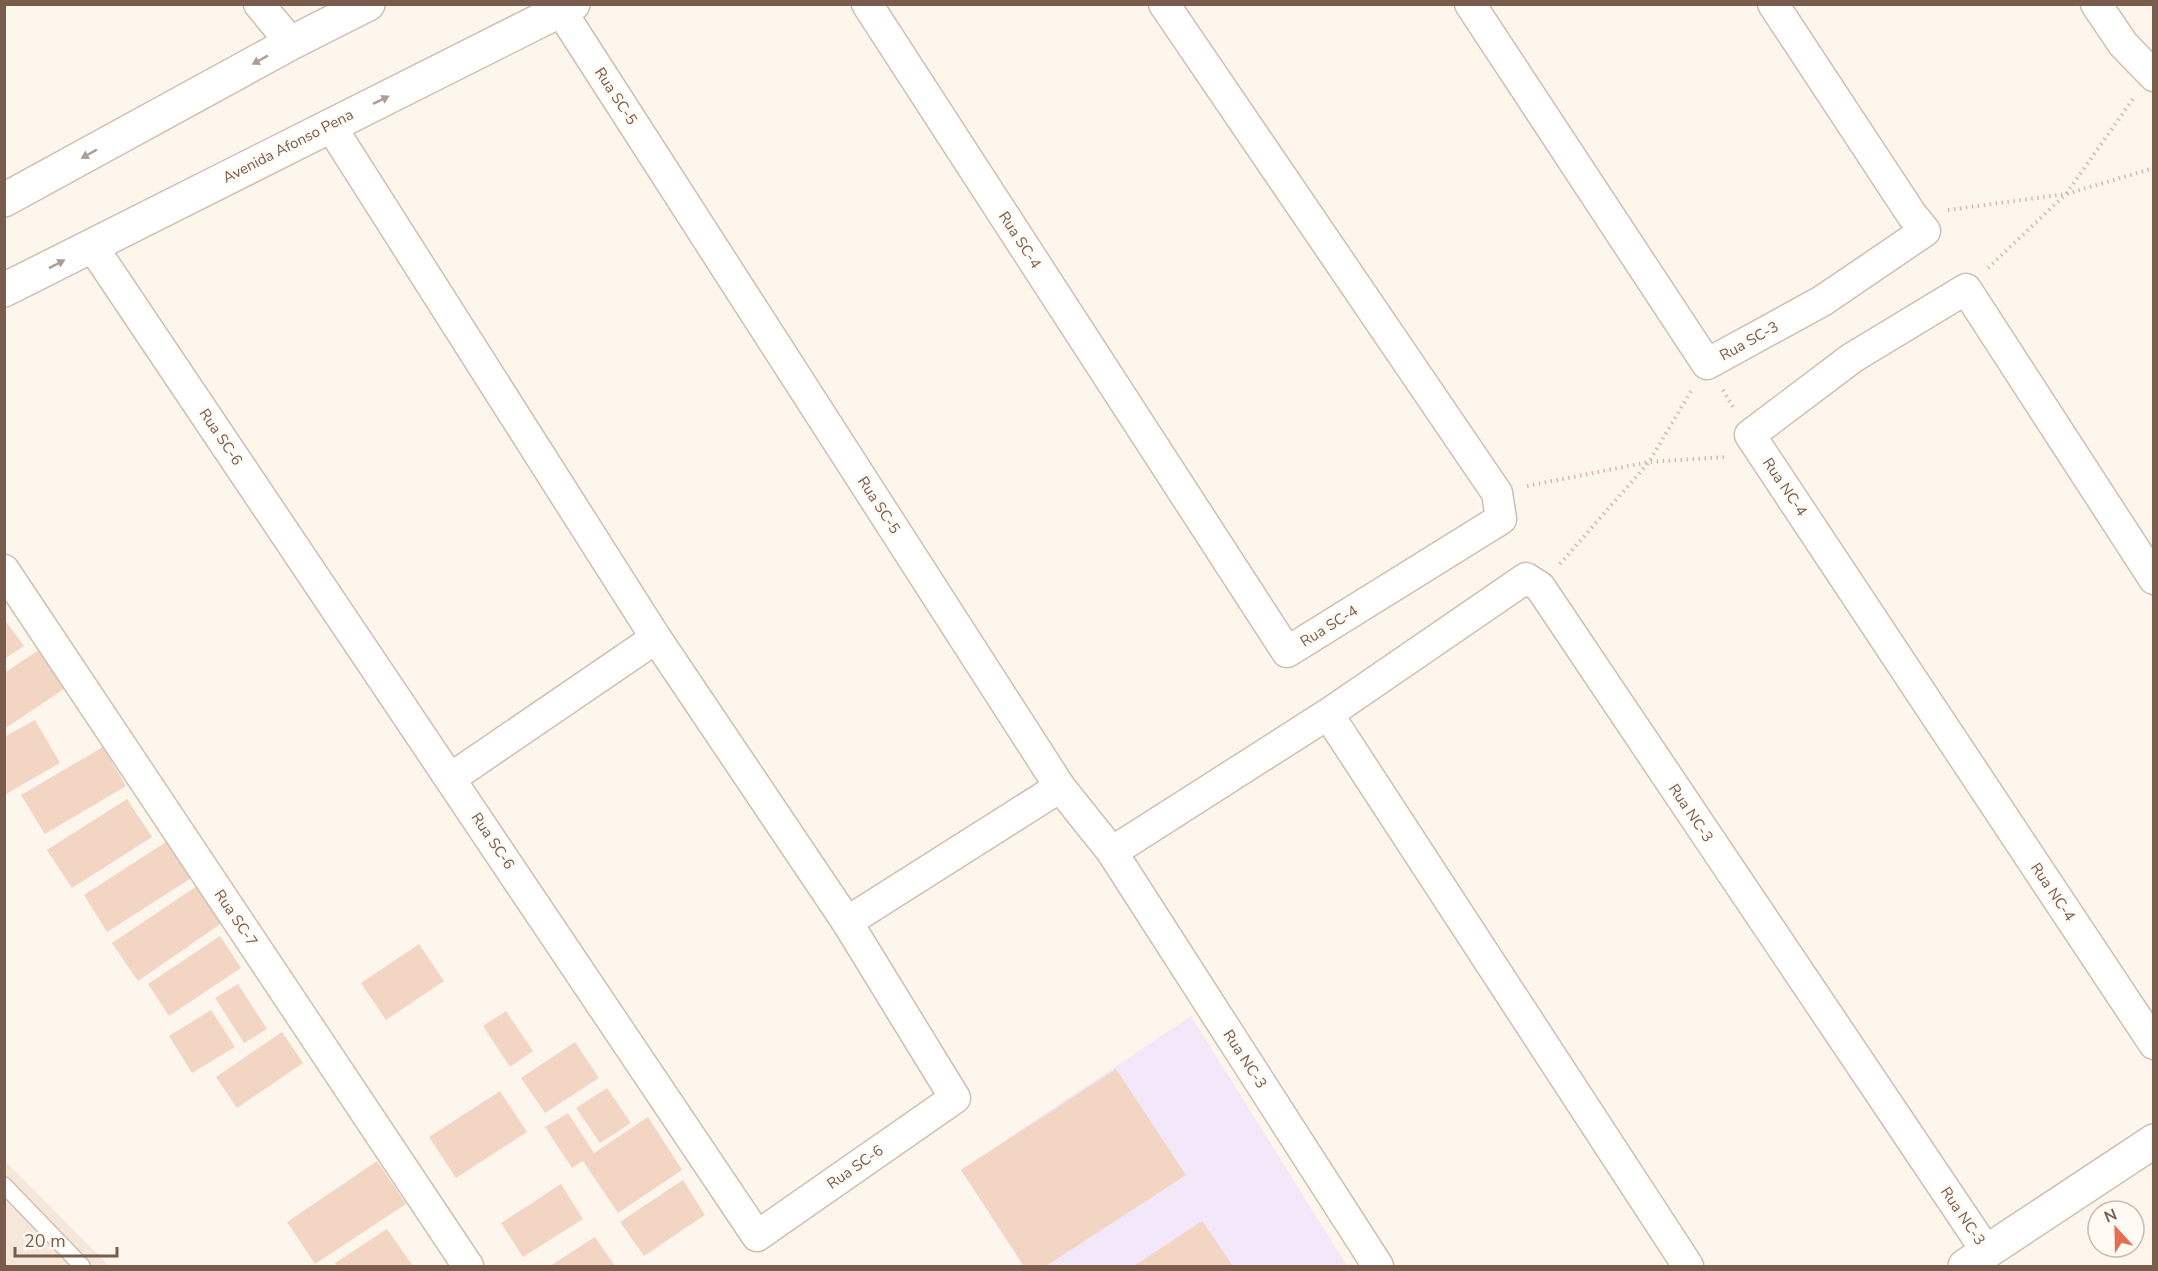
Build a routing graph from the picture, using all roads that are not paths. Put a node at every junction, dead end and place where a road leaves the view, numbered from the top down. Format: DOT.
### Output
graph roads {
  1 [pos="259,4"];
  2 [pos="368,4"];
  3 [pos="867,4"];
  4 [pos="1164,4"];
  5 [pos="1470,4"];
  6 [pos="1773,4"];
  7 [pos="2096,4"];
  8 [pos="567,8"];
  9 [pos="291,43"];
  10 [pos="2152,75"];
  11 [pos="330,125"];
  12 [pos="4,200"];
  13 [pos="92,246"];
  14 [pos="4,290"];
  15 [pos="4,570"];
  16 [pos="2154,579"];
  17 [pos="656,638"];
  18 [pos="1328,714"];
  19 [pos="451,778"];
  20 [pos="1060,787"];
  21 [pos="1112,852"];
  22 [pos="847,922"];
  23 [pos="2154,1044"];
  24 [pos="2154,1141"];
  25 [pos="4,1185"];
  26 [pos="1976,1259"];
  27 [pos="82,1266"];
  28 [pos="468,1266"];
  29 [pos="1378,1266"];
  30 [pos="1688,1266"];
  1 -- 9 [label="street"];
  2 -- 9 [label="street"];
  3 -- 4 [label="street, Rua SC-4"];
  5 -- 6 [label="street, Rua SC-3"];
  7 -- 10 [label="street"];
  11 -- 8 [label="street, Avenida Afonso Pena, one-way"];
  8 -- 20 [label="street, Rua SC-5"];
  9 -- 12 [label="street, one-way"];
  11 -- 13 [label="street, Avenida Afonso Pena"];
  11 -- 17 [label="street, Rua SC-6"];
  14 -- 13 [label="street, Avenida Afonso Pena, one-way"];
  13 -- 19 [label="street, Rua SC-6"];
  15 -- 28 [label="street, Rua SC-7"];
  16 -- 23 [label="street, Rua NC-4"];
  17 -- 19 [label="street"];
  17 -- 22 [label="street, Rua SC-6"];
  18 -- 21 [label="street"];
  18 -- 26 [label="street, Rua NC-3"];
  18 -- 30 [label="street"];
  19 -- 22 [label="street, Rua SC-6"];
  20 -- 21 [label="street, Rua NC-3"];
  20 -- 22 [label="street"];
  21 -- 29 [label="street, Rua NC-3"];
  24 -- 26 [label="street"];
  25 -- 27 [label="lane"];
}
